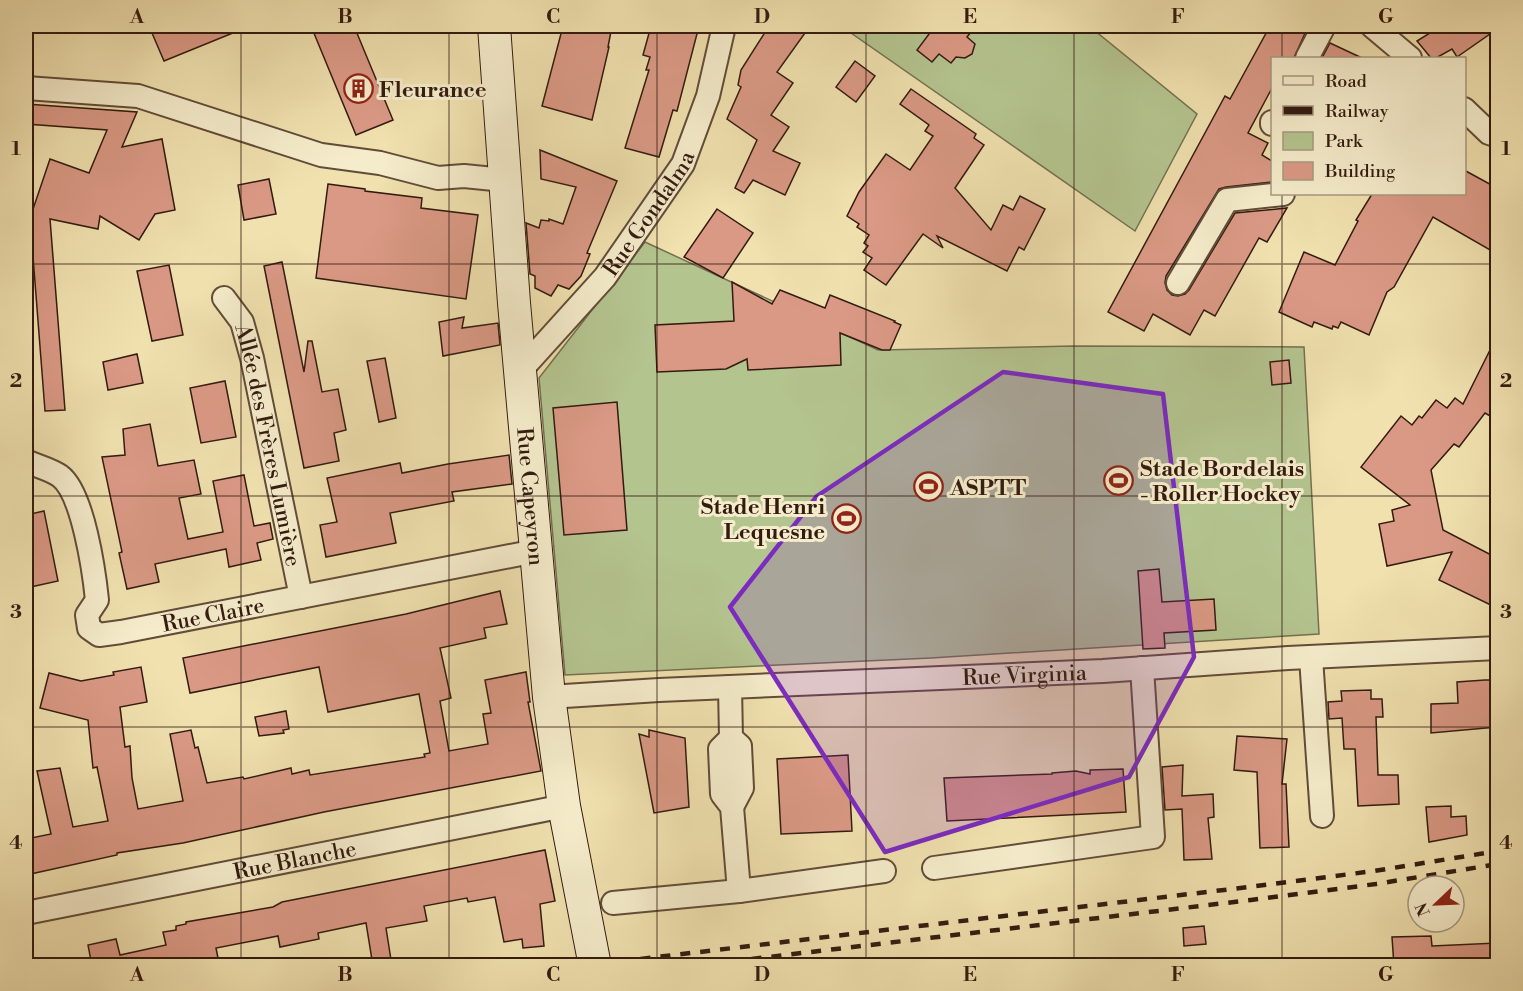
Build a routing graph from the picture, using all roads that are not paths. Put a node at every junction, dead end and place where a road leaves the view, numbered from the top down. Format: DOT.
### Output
graph roads {
  1 [pos="494,26"];
  2 [pos="724,26"];
  3 [pos="1324,26"];
  4 [pos="1372,26"];
  5 [pos="1308,57"];
  6 [pos="1409,57"];
  7 [pos="26,88"];
  8 [pos="1466,111"];
  9 [pos="1497,136"];
  10 [pos="504,180"];
  11 [pos="1274,195"];
  12 [pos="1178,283"];
  13 [pos="224,298"];
  14 [pos="520,371"];
  15 [pos="26,461"];
  16 [pos="536,551"];
  17 [pos="301,597"];
  18 [pos="1497,648"];
  19 [pos="1311,658"];
  20 [pos="1142,668"];
  21 [pos="730,687"];
  22 [pos="549,697"];
  23 [pos="564,806"];
  24 [pos="1322,816"];
  25 [pos="934,868"];
  26 [pos="884,871"];
  27 [pos="739,891"];
  28 [pos="613,903"];
  29 [pos="26,913"];
  30 [pos="595,966"];
  1 -- 10 [label="street, Rue Capeyron"];
  2 -- 14 [label="street, Rue Gondalma"];
  3 -- 5 [label="street"];
  4 -- 6 [label="street"];
  7 -- 10 [label="street"];
  8 -- 9 [label="street"];
  10 -- 14 [label="street, Rue Capeyron"];
  11 -- 12 [label="street"];
  13 -- 17 [label="street, Allée des Frères Lumière"];
  14 -- 16 [label="street, Rue Capeyron"];
  15 -- 17 [label="street, Rue Claire"];
  16 -- 17 [label="street, Rue Claire"];
  16 -- 22 [label="street, Rue Capeyron"];
  18 -- 19 [label="street, Rue Virginia"];
  19 -- 20 [label="street, Rue Virginia"];
  19 -- 24 [label="street"];
  20 -- 21 [label="street, Rue Virginia"];
  20 -- 25 [label="street"];
  21 -- 22 [label="street, Rue Virginia"];
  21 -- 27 [label="street"];
  22 -- 23 [label="street, Rue Capeyron"];
  23 -- 29 [label="street, Rue Blanche"];
  23 -- 30 [label="street, Rue Capeyron"];
  26 -- 27 [label="street"];
  27 -- 28 [label="street"];
}
